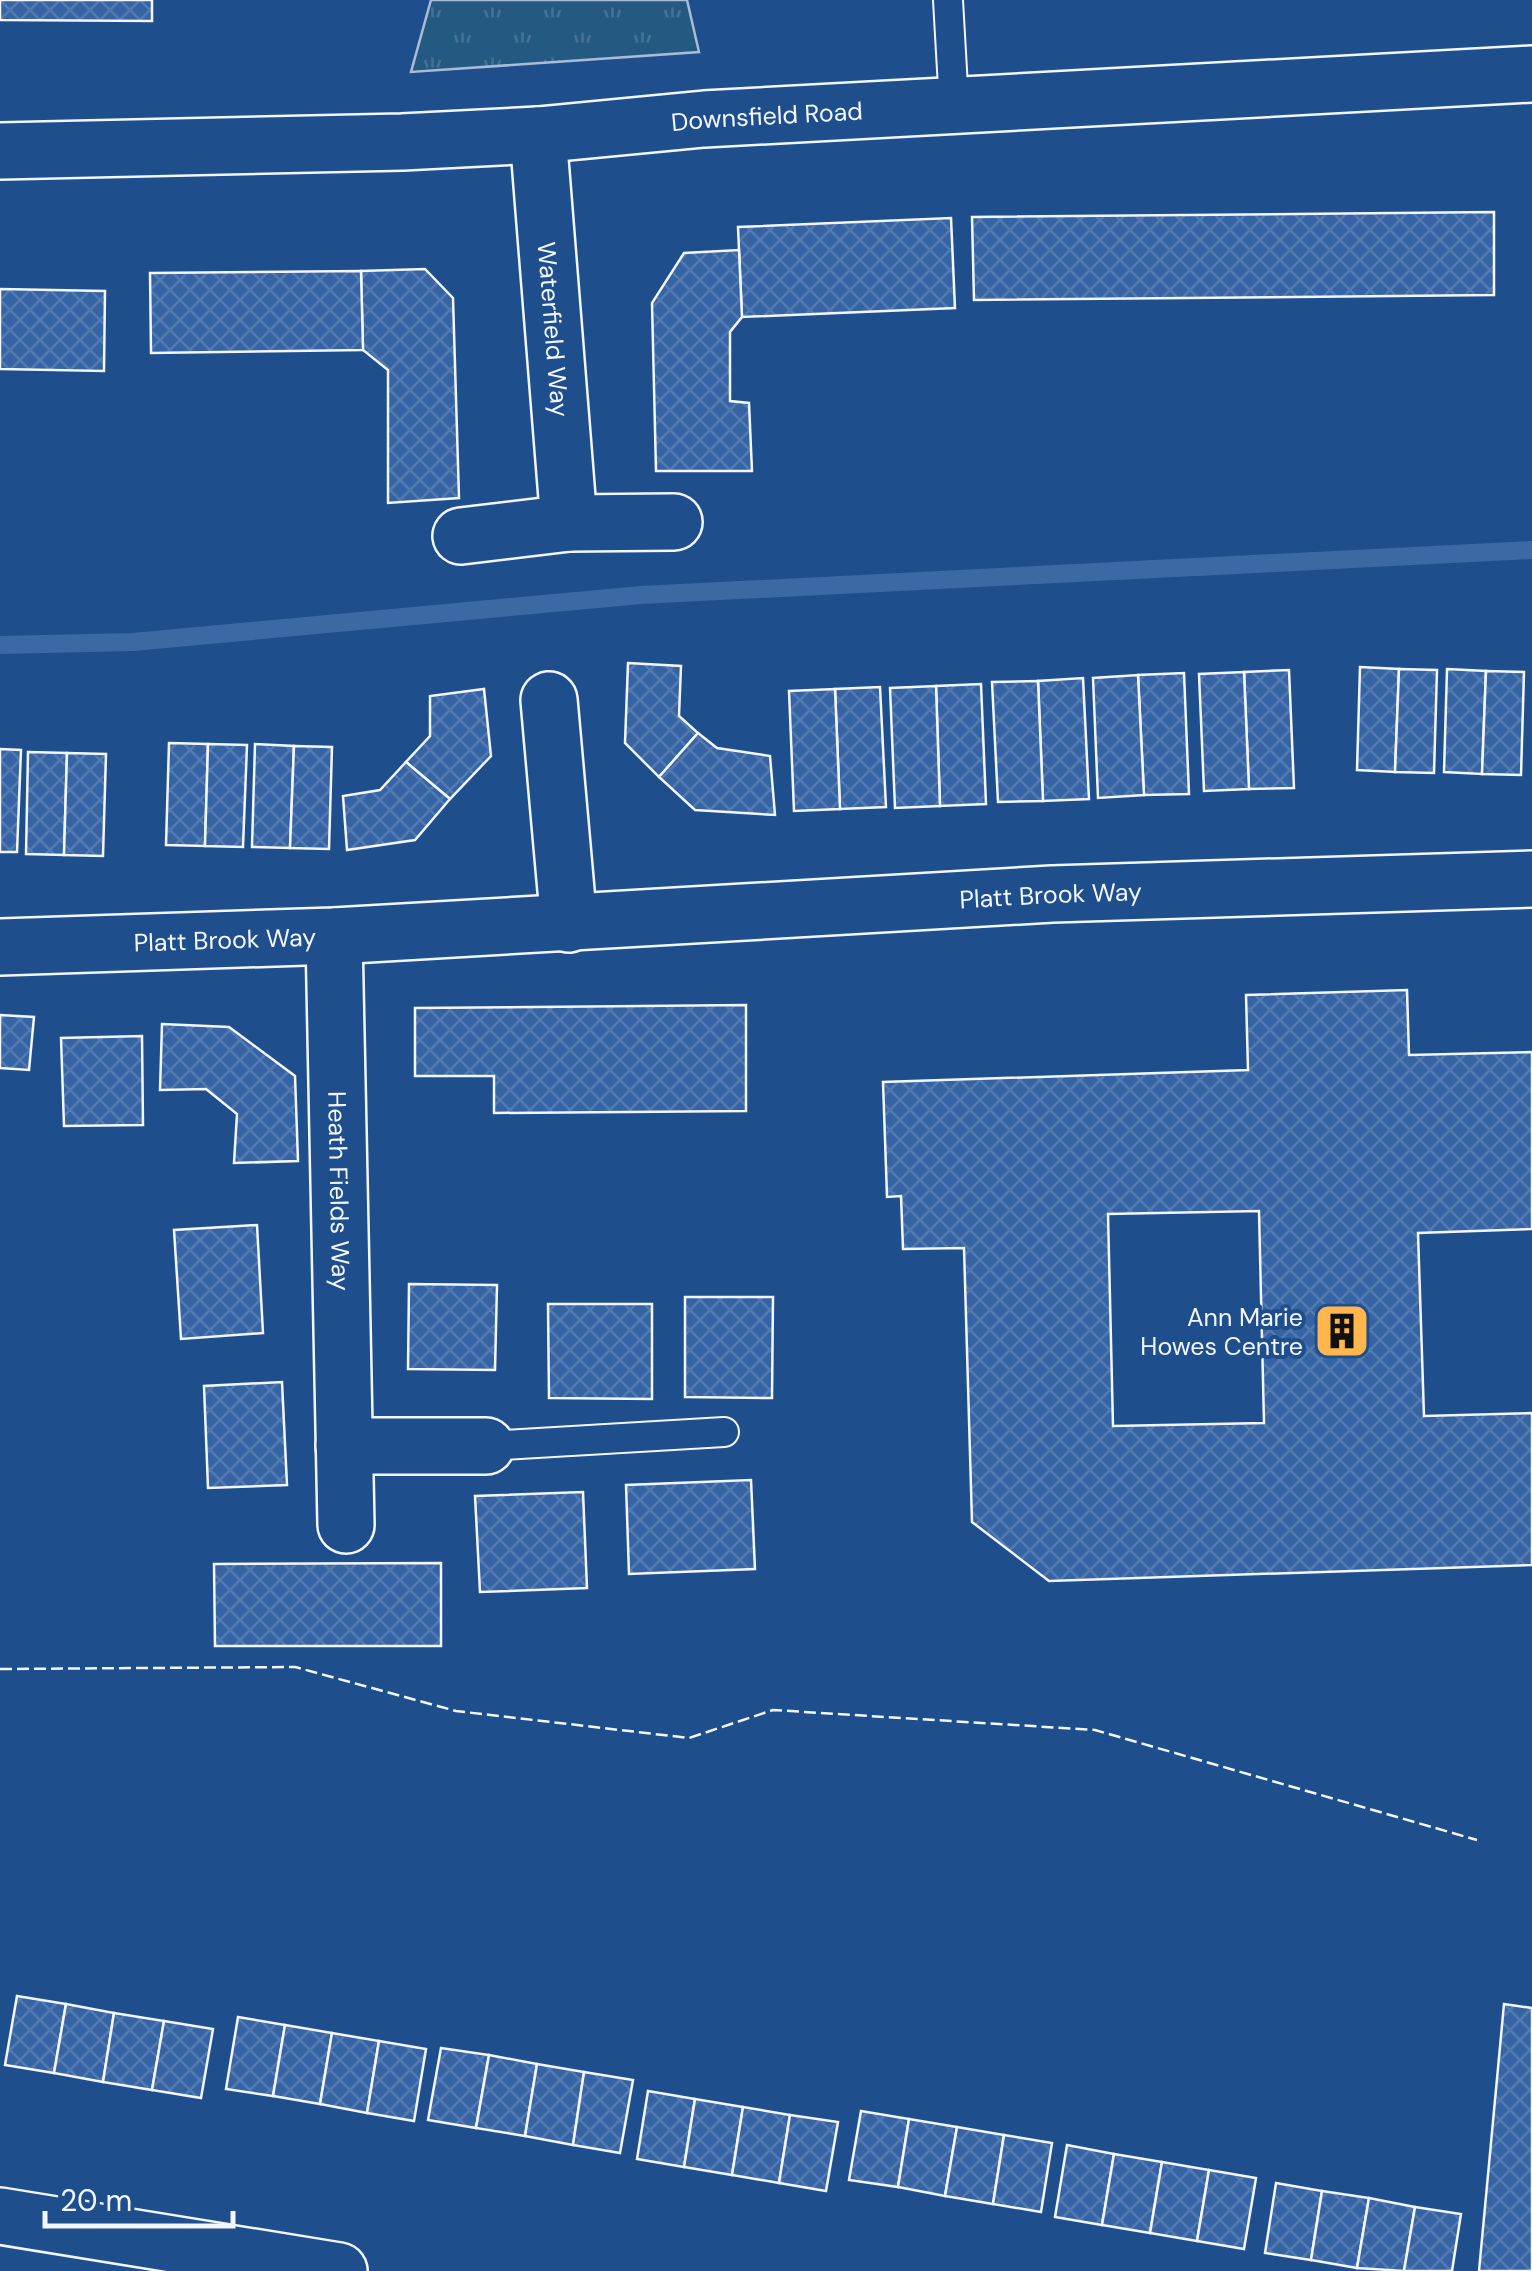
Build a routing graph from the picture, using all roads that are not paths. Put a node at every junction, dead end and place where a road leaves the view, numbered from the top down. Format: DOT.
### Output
graph roads {
  1 [pos="948,0"];
  2 [pos="1532,74"];
  3 [pos="954,106"];
  4 [pos="538,135"];
  5 [pos="0,151"];
  6 [pos="674,522"];
  7 [pos="569,523"];
  8 [pos="461,536"];
  9 [pos="549,700"];
  10 [pos="1532,880"];
  11 [pos="569,924"];
  12 [pos="334,936"];
  13 [pos="0,947"];
  14 [pos="724,1432"];
  15 [pos="344,1446"];
  16 [pos="486,1446"];
  17 [pos="346,1525"];
  18 [pos="0,2216"];
  19 [pos="339,2271"];
  1 -- 3 [label="lane"];
  2 -- 3 [label="street, Downsfield Road"];
  3 -- 4 [label="street, Downsfield Road"];
  4 -- 5 [label="street, Downsfield Road"];
  4 -- 7 [label="street, Waterfield Way"];
  6 -- 7 [label="street"];
  7 -- 8 [label="street"];
  9 -- 11 [label="street"];
  10 -- 11 [label="street, Platt Brook Way"];
  11 -- 12 [label="street, Platt Brook Way"];
  12 -- 13 [label="street, Platt Brook Way"];
  12 -- 15 [label="street, Heath Fields Way"];
  14 -- 16 [label="lane"];
  15 -- 16 [label="street"];
  15 -- 17 [label="street, Heath Fields Way"];
  18 -- 19 [label="street"];
}
